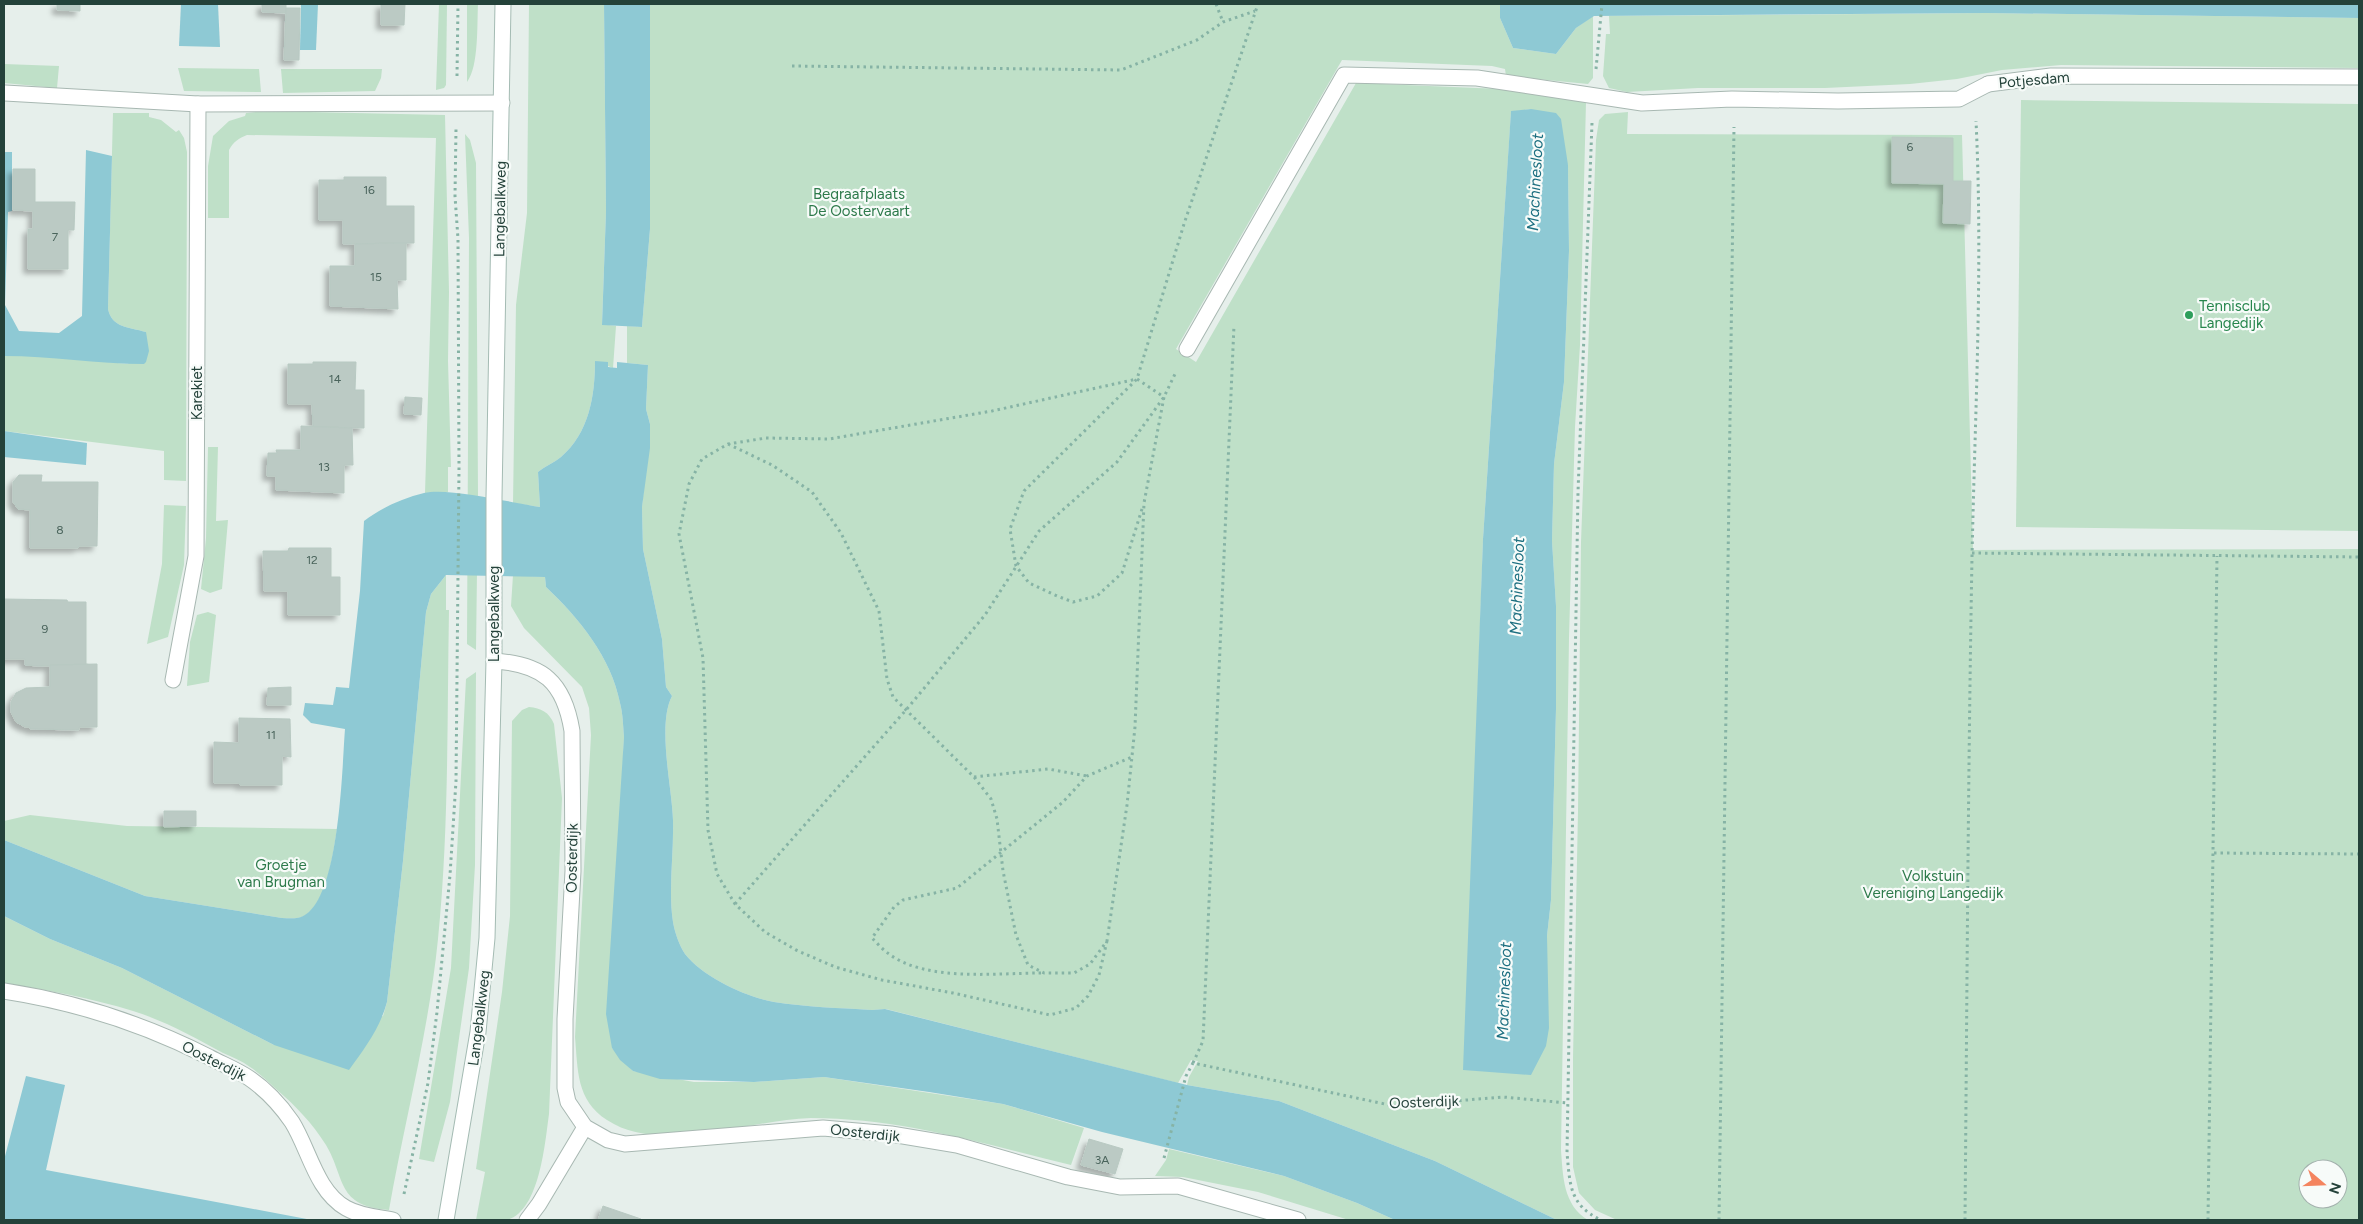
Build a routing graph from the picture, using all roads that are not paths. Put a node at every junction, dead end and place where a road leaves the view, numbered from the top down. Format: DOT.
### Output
graph roads {
  1 [pos="503,4"];
  2 [pos="2359,77"];
  3 [pos="5,93"];
  4 [pos="502,103"];
  5 [pos="198,104"];
  6 [pos="1187,349"];
  7 [pos="494,661"];
  8 [pos="173,680"];
  9 [pos="4,991"];
  10 [pos="585,1128"];
  11 [pos="446,1217"];
  12 [pos="393,1220"];
  13 [pos="526,1220"];
  14 [pos="1298,1220"];
  1 -- 4 [label="street, Langebalkweg"];
  2 -- 6 [label="street, Potjesdam"];
  3 -- 5 [label="street"];
  4 -- 5 [label="street"];
  4 -- 7 [label="street, Langebalkweg"];
  5 -- 8 [label="street, Karekiet"];
  7 -- 10 [label="street, Oosterdijk"];
  7 -- 11 [label="street, Langebalkweg"];
  9 -- 12 [label="street, Oosterdijk"];
  10 -- 13 [label="street"];
  10 -- 14 [label="street, Oosterdijk"];
}
